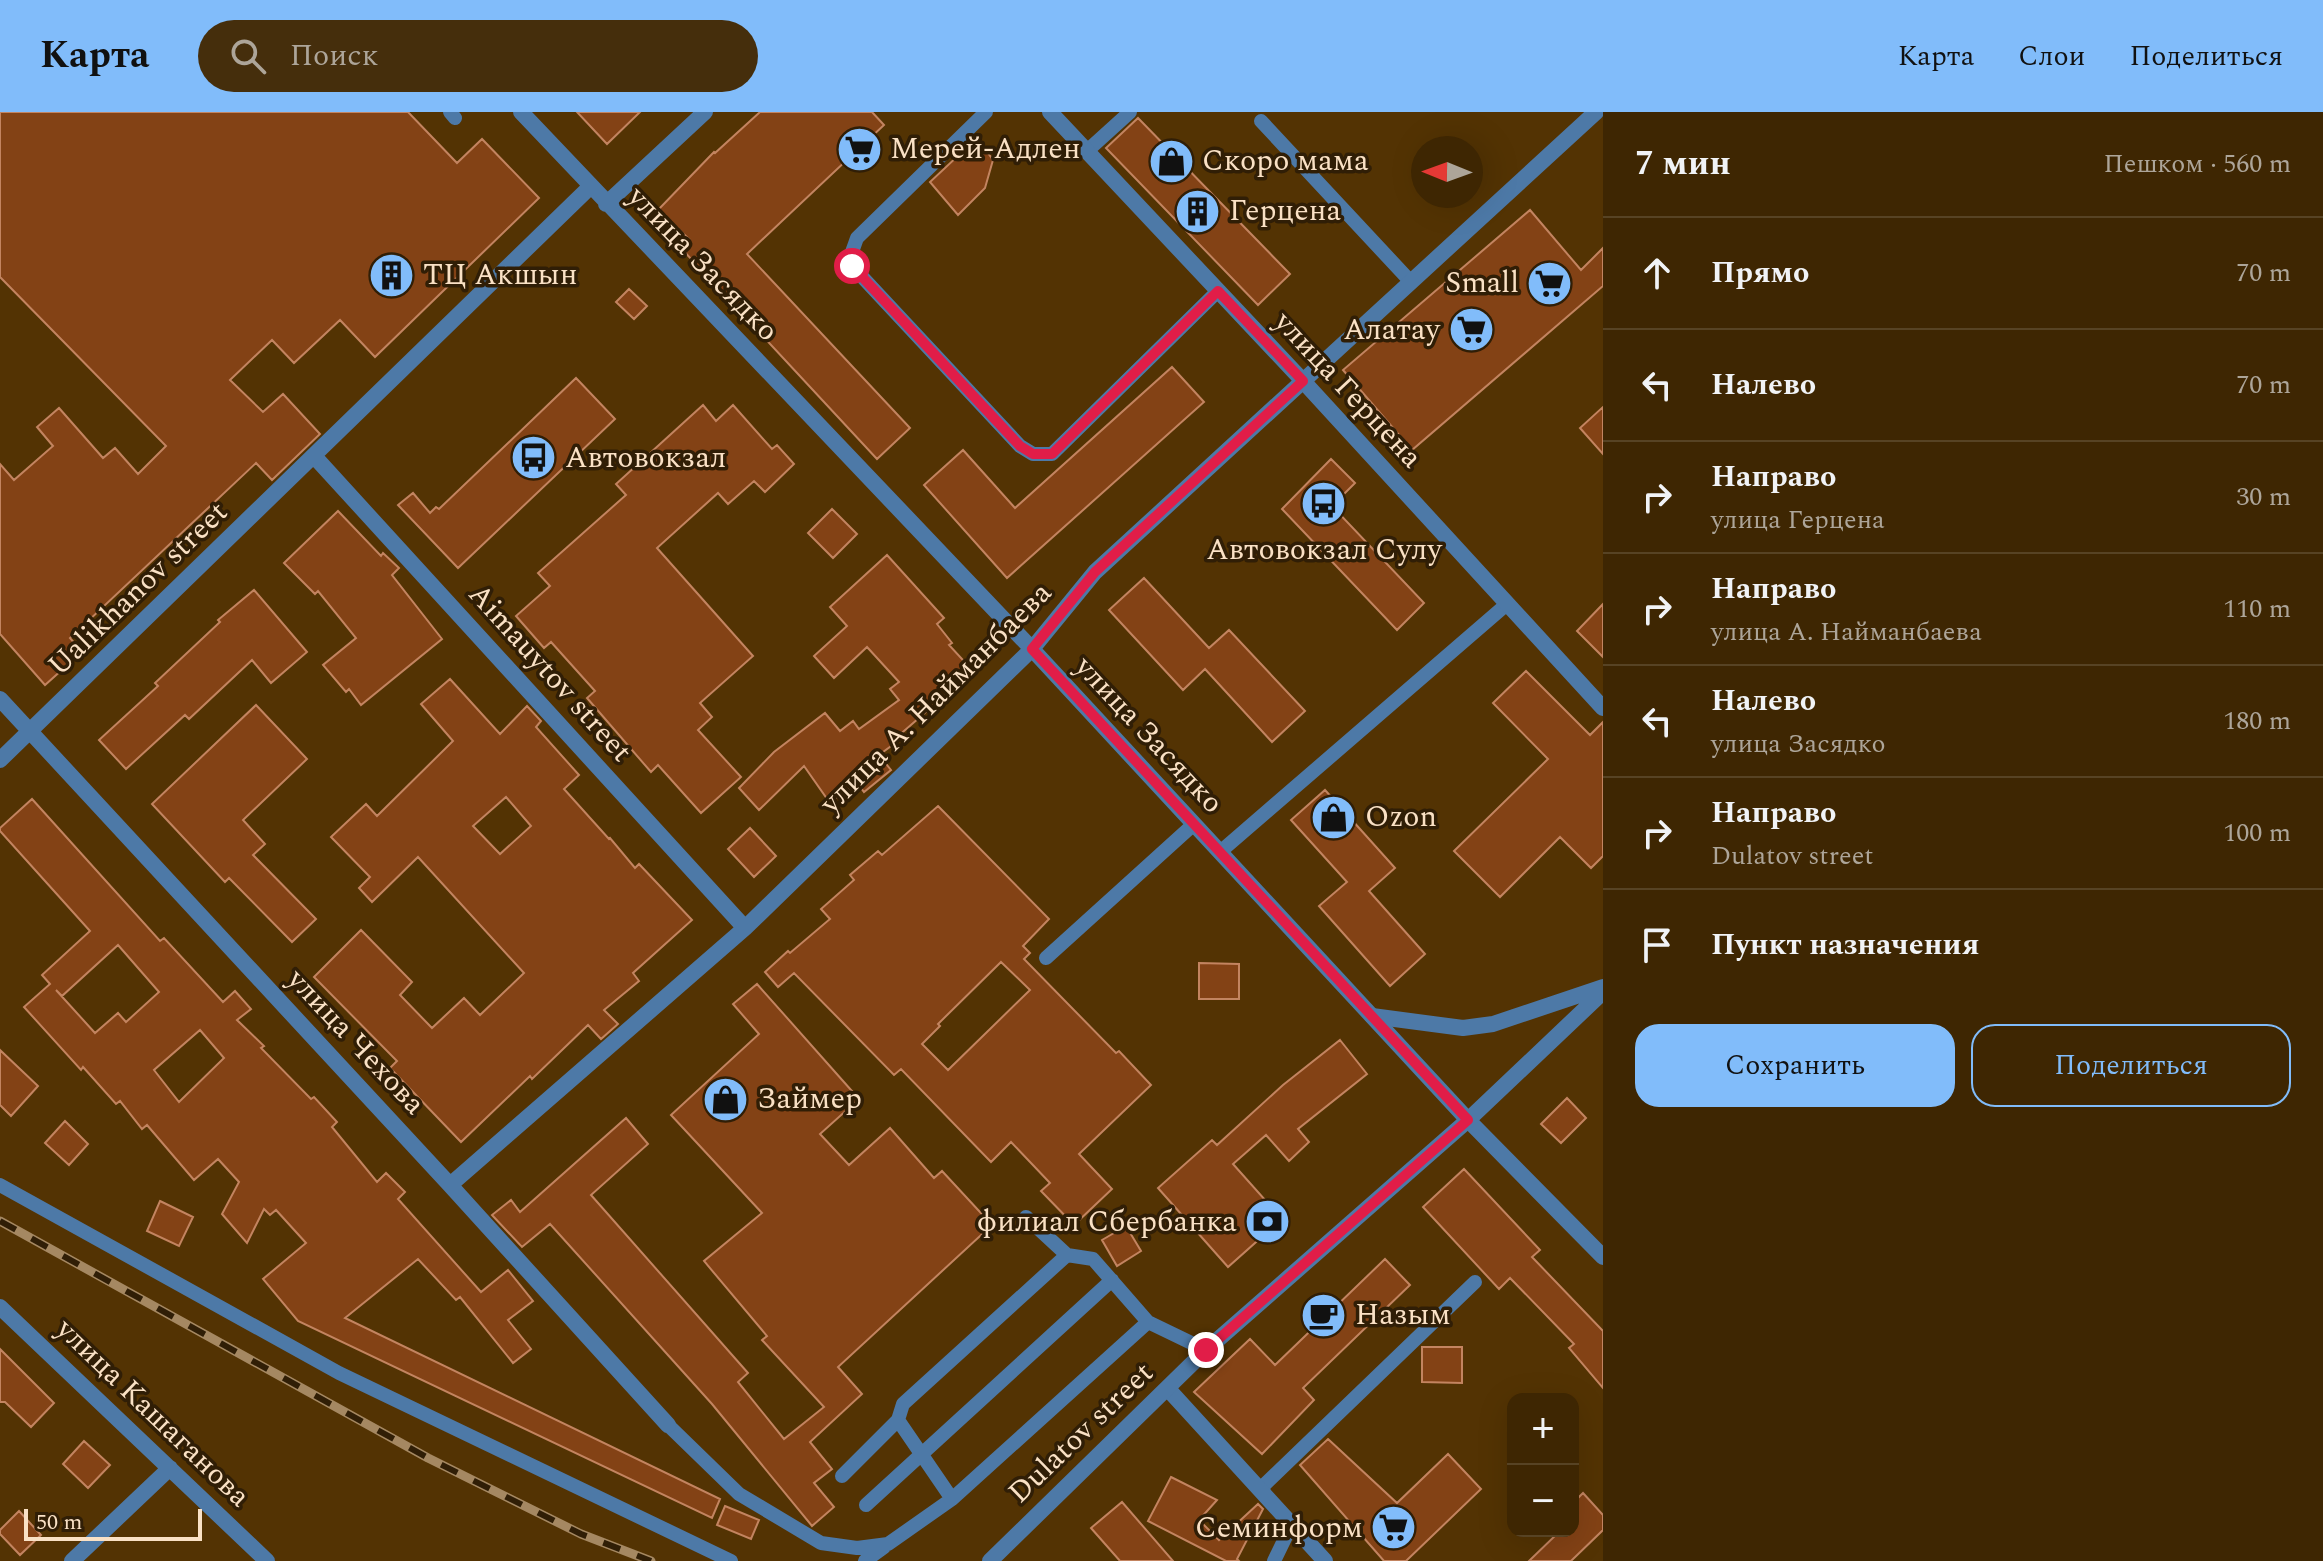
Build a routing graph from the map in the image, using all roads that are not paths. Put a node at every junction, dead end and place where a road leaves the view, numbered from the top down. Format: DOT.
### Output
graph roads {
  1 [pos="521,112"];
  2 [pos="705,112"];
  3 [pos="986,112"];
  4 [pos="1050,112"];
  5 [pos="1130,112"];
  6 [pos="1596,112"];
  7 [pos="1261,121"];
  8 [pos="1087,151"];
  9 [pos="590,187"];
  10 [pos="606,204"];
  11 [pos="1411,282"];
  12 [pos="1218,291"];
  13 [pos="1303,381"];
  14 [pos="314,456"];
  15 [pos="1507,604"];
  16 [pos="1032,649"];
  17 [pos="0,699"];
  18 [pos="1603,708"];
  19 [pos="31,732"];
  20 [pos="0,760"];
  21 [pos="1194,824"];
  22 [pos="1220,852"];
  23 [pos="745,928"];
  24 [pos="1046,958"];
  25 [pos="1603,990"];
  26 [pos="1372,1016"];
  27 [pos="1468,1120"];
  28 [pos="0,1185"];
  29 [pos="450,1185"];
  30 [pos="1026,1217"];
  31 [pos="1067,1255"];
  32 [pos="1603,1257"];
  33 [pos="1112,1280"];
  34 [pos="1475,1282"];
  35 [pos="0,1307"];
  36 [pos="1148,1322"];
  37 [pos="1206,1350"];
  38 [pos="1168,1389"];
  39 [pos="898,1420"];
  40 [pos="668,1425"];
  41 [pos="921,1454"];
  42 [pos="170,1468"];
  43 [pos="842,1476"];
  44 [pos="1260,1489"];
  45 [pos="952,1499"];
  46 [pos="866,1505"];
  47 [pos="1292,1524"];
  48 [pos="888,1544"];
  49 [pos="72,1561"];
  50 [pos="267,1561"];
  51 [pos="731,1561"];
  52 [pos="865,1561"];
  53 [pos="990,1561"];
  54 [pos="1274,1561"];
  55 [pos="1325,1561"];
  1 -- 9 [label="street, улица Засядко"];
  2 -- 10 [label="street"];
  3 -- 12 [label="lane"];
  4 -- 8 [label="street, улица Герцена"];
  5 -- 8 [label="lane"];
  6 -- 11 [label="street, улица А. Найманбаева"];
  7 -- 11 [label="lane"];
  8 -- 12 [label="street, улица Герцена"];
  9 -- 10 [label="street, улица Засядко"];
  9 -- 14 [label="street, Ualikhanov street"];
  10 -- 16 [label="street, улица Засядко"];
  11 -- 13 [label="street, улица А. Найманбаева"];
  12 -- 13 [label="street, улица Герцена"];
  13 -- 15 [label="street, улица Герцена"];
  13 -- 16 [label="street, улица А. Найманбаева"];
  14 -- 19 [label="street, Ualikhanov street"];
  14 -- 23 [label="street, Aimauytov street"];
  15 -- 18 [label="street, улица Герцена"];
  15 -- 22 [label="lane"];
  16 -- 21 [label="street, улица Засядко"];
  16 -- 23 [label="street, улица А. Найманбаева"];
  17 -- 19 [label="street, улица Чехова"];
  19 -- 20 [label="street, Ualikhanov street"];
  19 -- 29 [label="street, улица Чехова"];
  21 -- 22 [label="street, улица Засядко"];
  21 -- 24 [label="lane"];
  22 -- 26 [label="street, улица Засядко"];
  23 -- 29 [label="street, улица А. Найманбаева"];
  25 -- 26 [label="street"];
  25 -- 27 [label="street, Dulatov street"];
  26 -- 27 [label="street, улица Засядко"];
  27 -- 32 [label="street, улица Засядко"];
  27 -- 37 [label="street, Dulatov street"];
  28 -- 51 [label="lane"];
  29 -- 40 [label="street, улица Чехова"];
  30 -- 31 [label="lane"];
  31 -- 33 [label="lane"];
  31 -- 39 [label="lane"];
  33 -- 36 [label="lane"];
  33 -- 41 [label="lane"];
  34 -- 44 [label="lane"];
  35 -- 42 [label="street, улица Кашаганова"];
  36 -- 37 [label="lane"];
  36 -- 45 [label="lane"];
  37 -- 38 [label="street, Dulatov street"];
  38 -- 44 [label="street"];
  38 -- 53 [label="street, Dulatov street"];
  39 -- 41 [label="lane"];
  39 -- 43 [label="lane"];
  40 -- 48 [label="lane"];
  41 -- 45 [label="lane"];
  41 -- 46 [label="lane"];
  42 -- 49 [label="street"];
  42 -- 50 [label="street, улица Кашаганова"];
  44 -- 47 [label="street"];
  45 -- 48 [label="lane"];
  47 -- 54 [label="lane"];
  47 -- 55 [label="street"];
  48 -- 52 [label="lane"];
}
